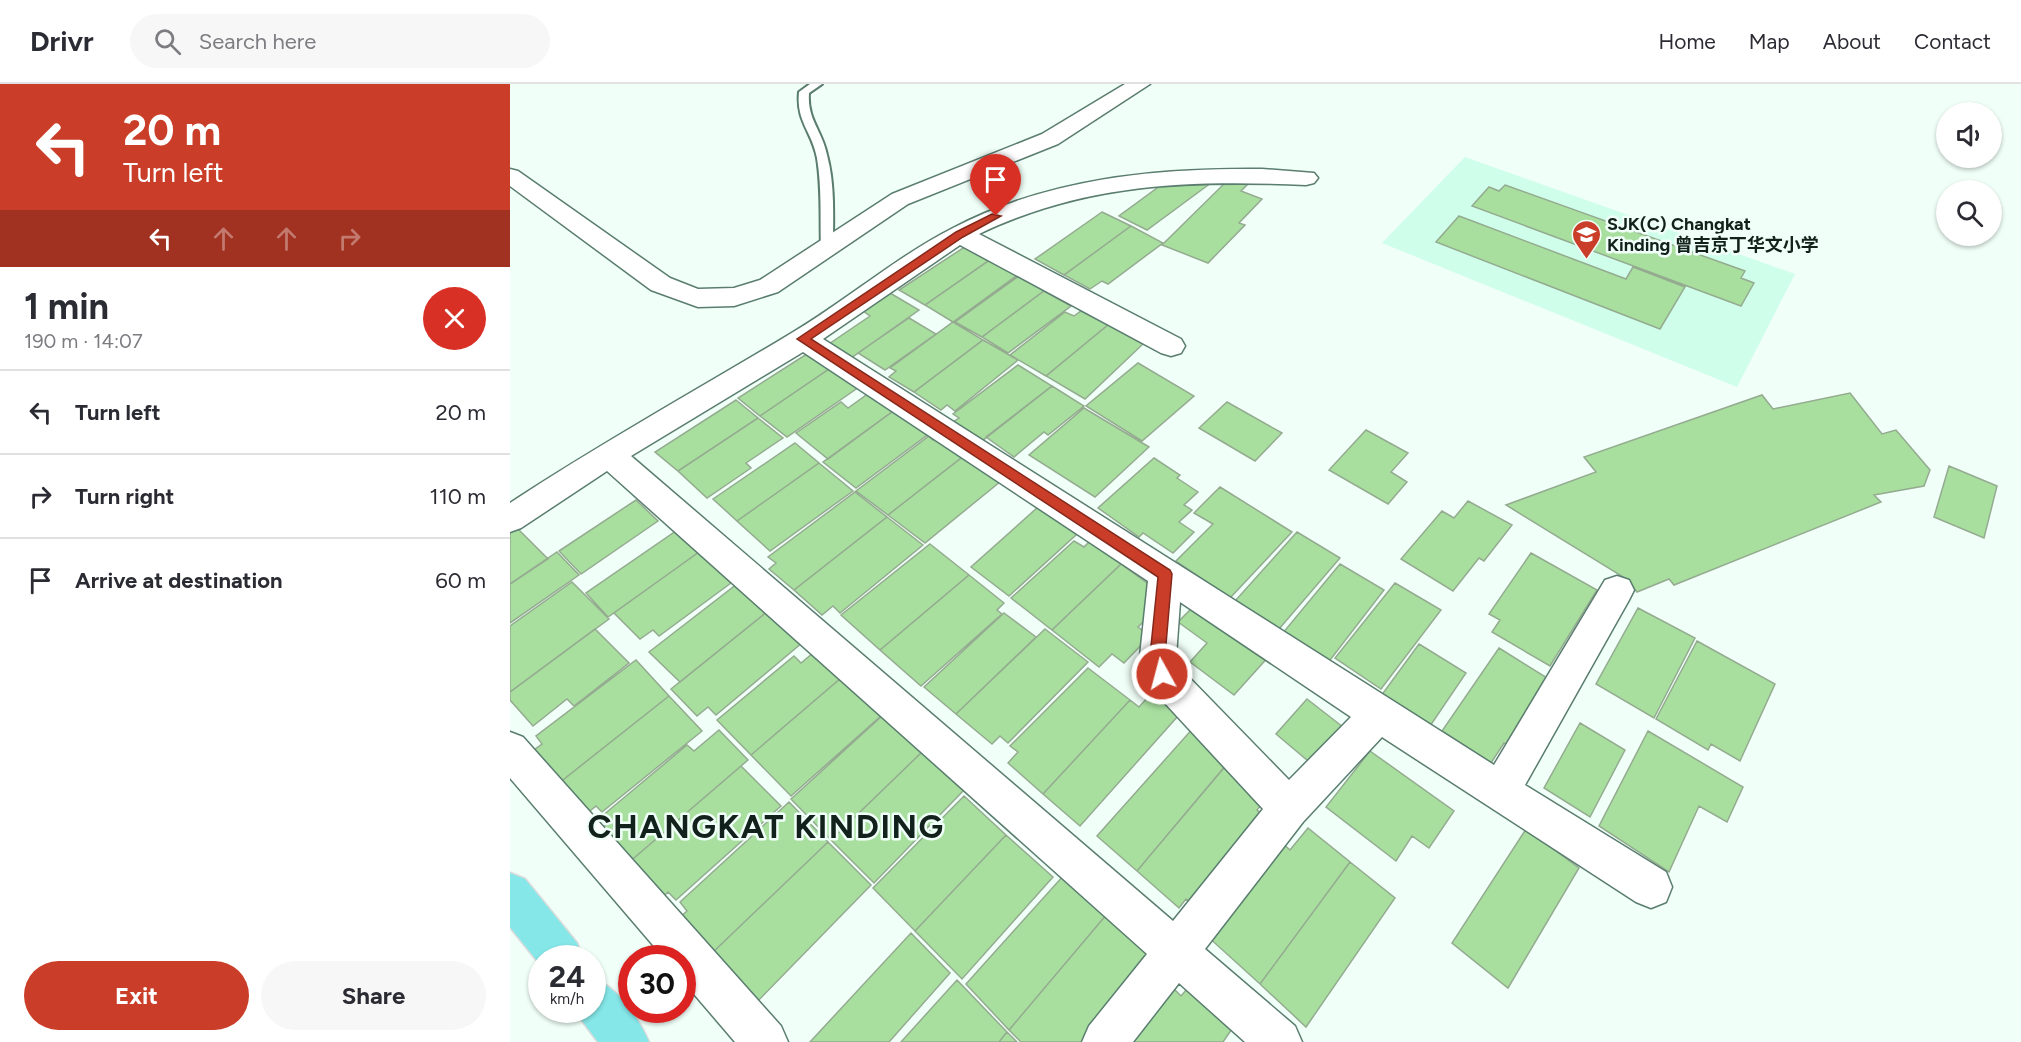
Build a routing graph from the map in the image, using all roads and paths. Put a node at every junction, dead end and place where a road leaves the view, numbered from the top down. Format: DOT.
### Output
graph roads {
  1 [pos="817,84"];
  2 [pos="1140,84"];
  3 [pos="510,176"];
  4 [pos="1306,178"];
  5 [pos="959,234"];
  6 [pos="827,248"];
  7 [pos="803,339"];
  8 [pos="1171,346"];
  9 [pos="609,455"];
  10 [pos="510,519"];
  11 [pos="1165,574"];
  12 [pos="1617,590"];
  13 [pos="1379,714"];
  14 [pos="510,750"];
  15 [pos="1501,789"];
  16 [pos="1289,808"];
  17 [pos="1652,887"];
  18 [pos="510,894"];
  19 [pos="551,945"];
  20 [pos="1176,949"];
  21 [pos="606,1017"];
  22 [pos="626,1042"];
  23 [pos="765,1042"];
  24 [pos="1105,1042"];
  25 [pos="1279,1042"];
  1 -- 6 [label="lane"];
  2 -- 6 [label="street"];
  3 -- 6 [label="street"];
  4 -- 5 [label="street"];
  5 -- 7 [label="street"];
  5 -- 8 [label="street"];
  7 -- 9 [label="street"];
  7 -- 11 [label="street"];
  9 -- 10 [label="street"];
  9 -- 20 [label="street"];
  11 -- 13 [label="street"];
  11 -- 16 [label="street"];
  12 -- 15 [label="street"];
  13 -- 15 [label="street"];
  13 -- 16 [label="street"];
  14 -- 23 [label="street"];
  15 -- 17 [label="street"];
  16 -- 20 [label="street"];
  18 -- 19 [label="main road"];
  20 -- 24 [label="street"];
  20 -- 25 [label="street"];
  21 -- 22 [label="main road"];
}
